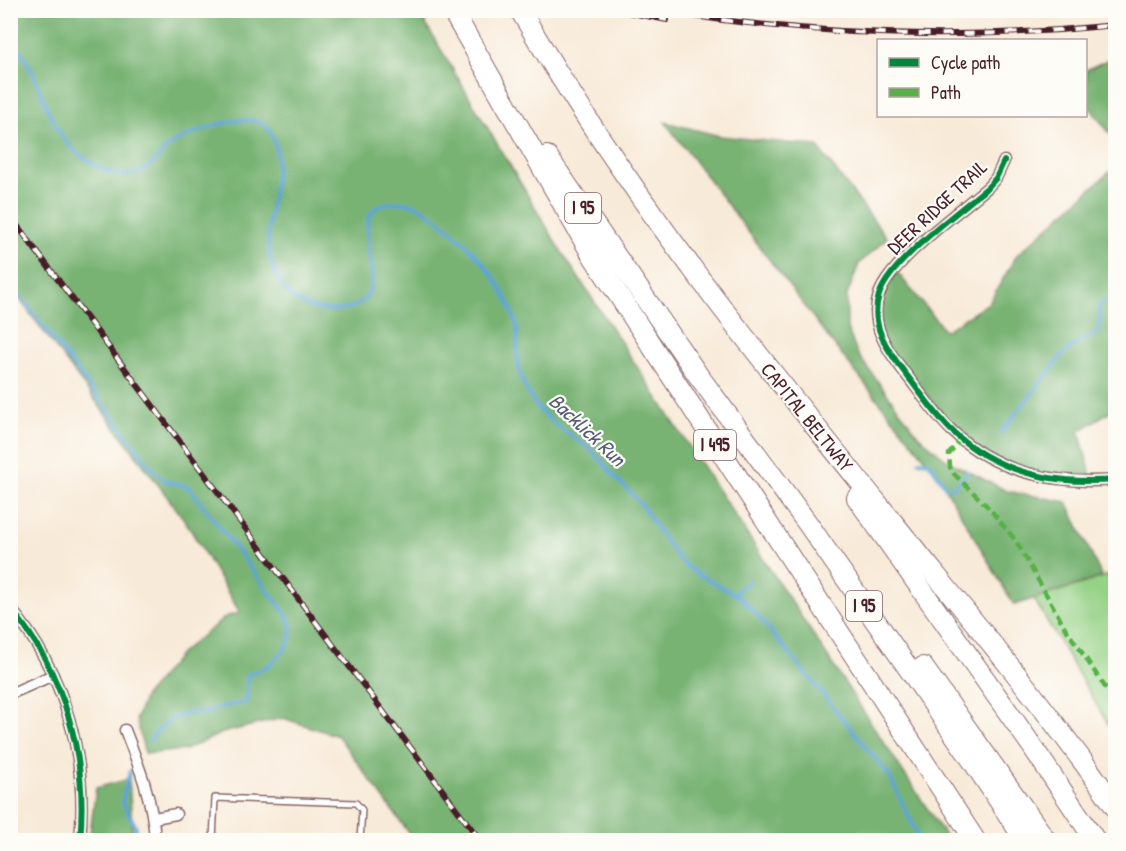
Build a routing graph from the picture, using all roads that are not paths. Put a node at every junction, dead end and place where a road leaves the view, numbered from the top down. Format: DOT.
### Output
graph roads {
  1 [pos="452,10"];
  2 [pos="521,13"];
  3 [pos="468,40"];
  4 [pos="1004,161"];
  5 [pos="750,346"];
  6 [pos="698,375"];
  7 [pos="1116,480"];
  8 [pos="10,608"];
  9 [pos="53,675"];
  10 [pos="10,694"];
  11 [pos="125,730"];
  12 [pos="1032,746"];
  13 [pos="1116,808"];
  14 [pos="177,814"];
  15 [pos="154,818"];
  16 [pos="80,840"];
  17 [pos="154,840"];
  18 [pos="213,840"];
  19 [pos="360,840"];
  20 [pos="975,840"];
  21 [pos="1025,840"];
  22 [pos="1046,840"];
  23 [pos="1088,840"];
  24 [pos="1095,840"];
  1 -- 3 [label="highway, I 95"];
  2 -- 5 [label="highway, CAPITAL BELTWAY"];
  3 -- 6 [label="highway, I 95"];
  3 -- 20 [label="highway, I 495"];
  4 -- 7 [label="street, DEER RIDGE TRAIL"];
  5 -- 12 [label="highway"];
  5 -- 13 [label="highway, CAPITAL BELTWAY"];
  6 -- 21 [label="highway, I 95"];
  6 -- 22 [label="highway"];
  8 -- 9 [label="street"];
  9 -- 10 [label="street"];
  9 -- 16 [label="street"];
  11 -- 15 [label="street"];
  12 -- 23 [label="highway"];
  12 -- 24 [label="highway"];
  14 -- 15 [label="street"];
  15 -- 17 [label="street"];
  18 -- 19 [label="lane"];
}
